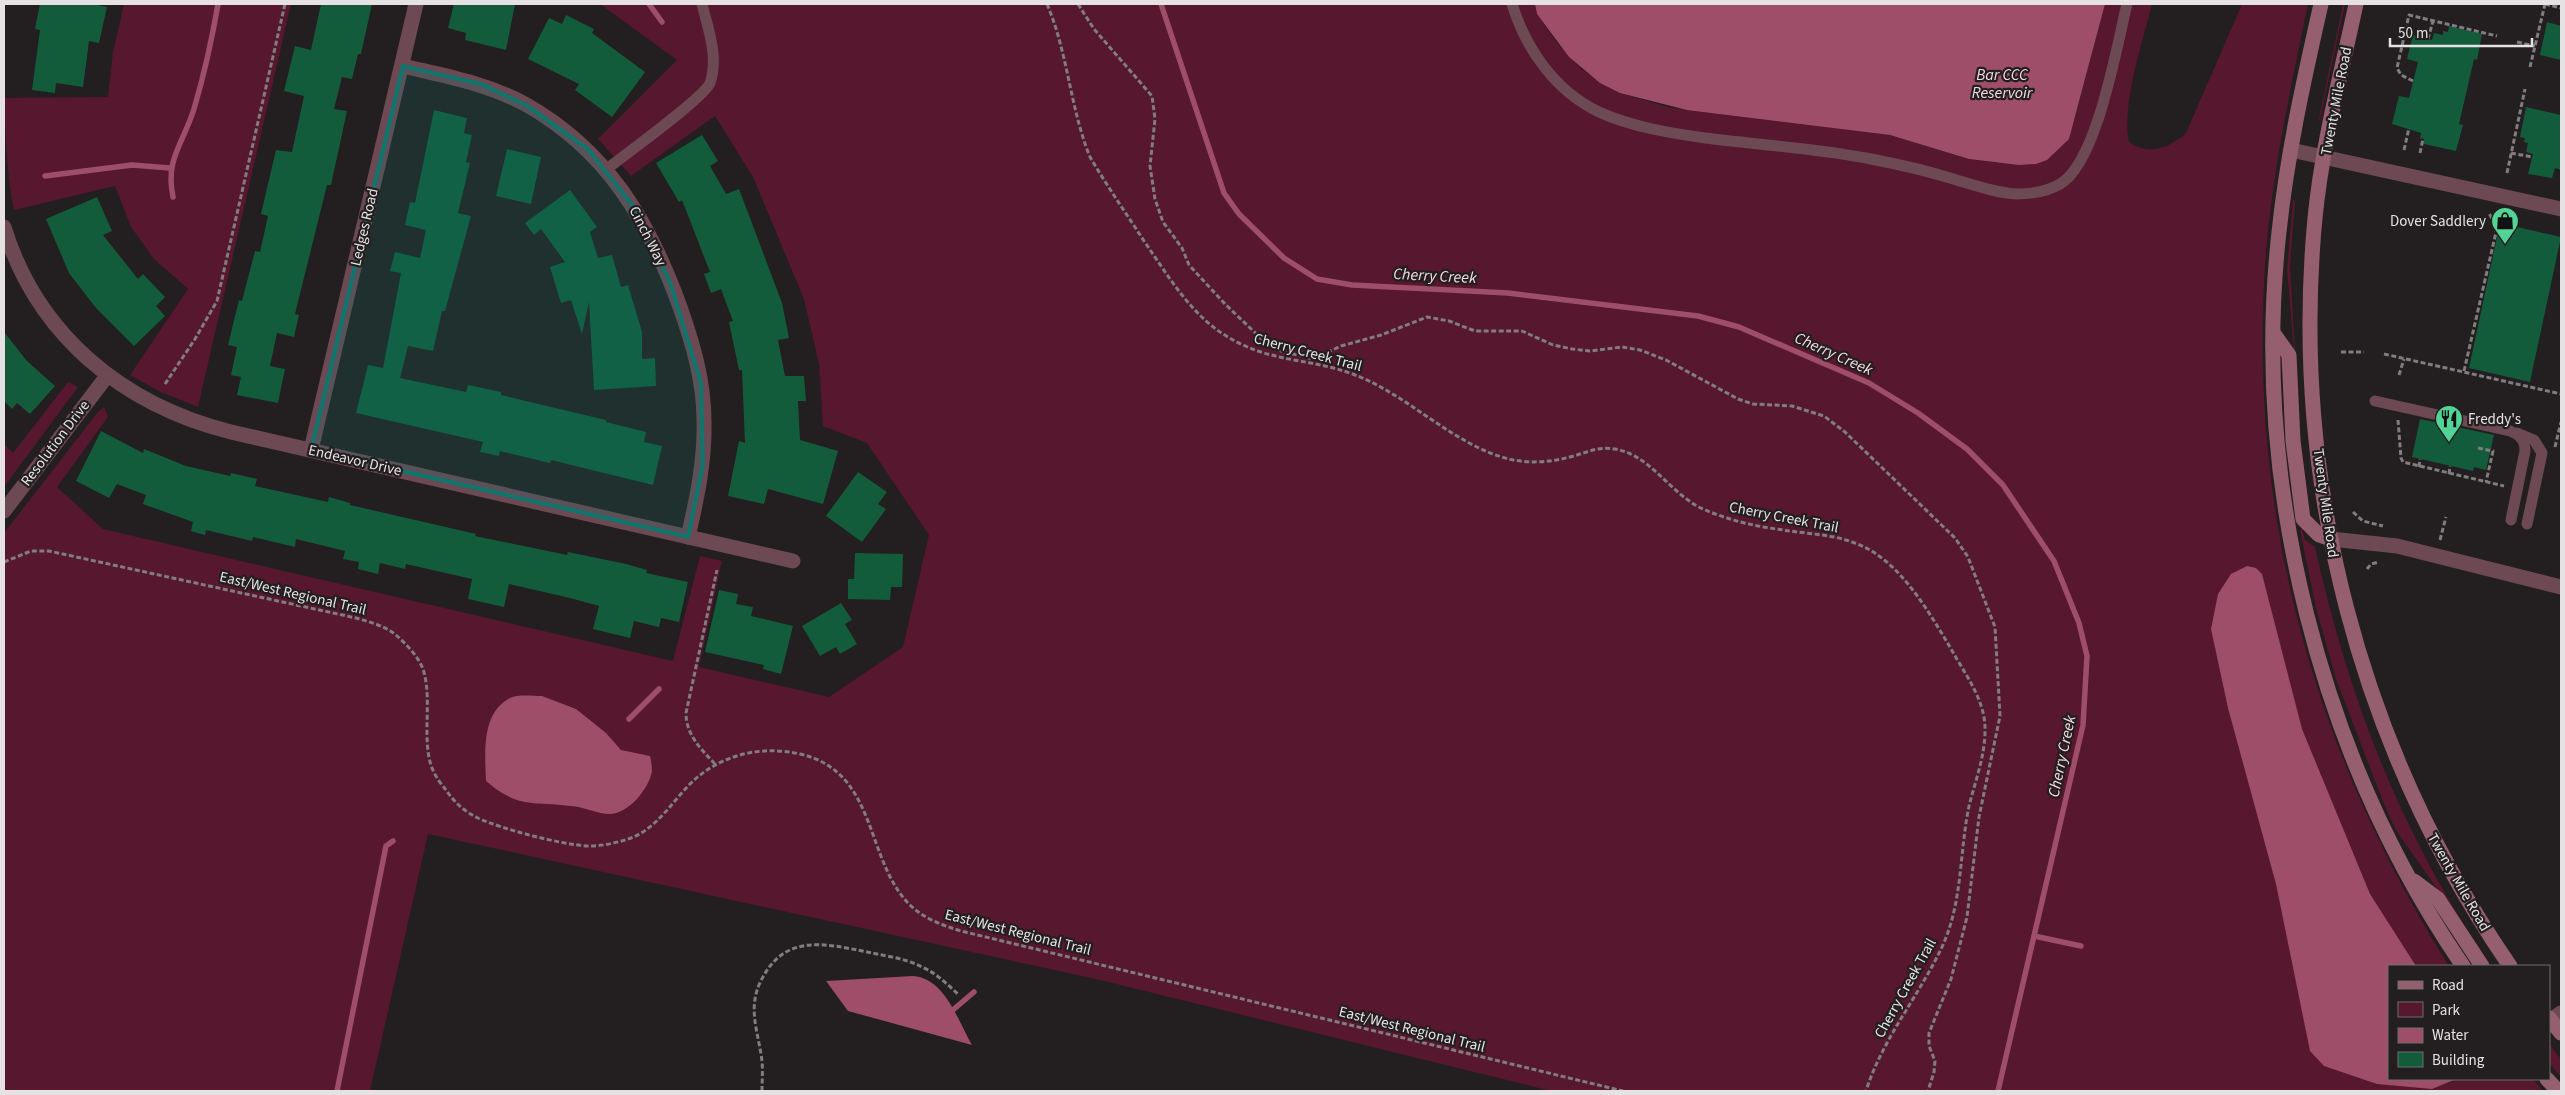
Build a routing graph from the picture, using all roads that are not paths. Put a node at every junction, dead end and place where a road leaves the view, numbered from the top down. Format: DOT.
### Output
graph roads {
  1 [pos="416,4"];
  2 [pos="702,4"];
  3 [pos="1512,4"];
  4 [pos="2127,4"];
  5 [pos="2321,4"];
  6 [pos="2356,4"];
  7 [pos="403,66"];
  8 [pos="2291,150"];
  9 [pos="2325,156"];
  10 [pos="607,169"];
  11 [pos="2561,209"];
  12 [pos="4,227"];
  13 [pos="2274,334"];
  14 [pos="107,376"];
  15 [pos="2375,400"];
  16 [pos="2510,431"];
  17 [pos="311,450"];
  18 [pos="4,511"];
  19 [pos="2511,520"];
  20 [pos="2527,524"];
  21 [pos="688,537"];
  22 [pos="2331,539"];
  23 [pos="793,561"];
  24 [pos="2561,587"];
  25 [pos="2409,877"];
  26 [pos="2462,965"];
  27 [pos="2481,965"];
  28 [pos="2509,965"];
  29 [pos="2552,1018"];
  30 [pos="2561,1033"];
  31 [pos="2548,1080"];
  32 [pos="2558,1091"];
  1 -- 7 [label="street, Ledges Road"];
  2 -- 10 [label="lane"];
  3 -- 4 [label="lane"];
  5 -- 8 [label="main road"];
  6 -- 9 [label="main road, Twenty Mile Road"];
  7 -- 10 [label="street, Cinch Way"];
  7 -- 17 [label="street, Ledges Road"];
  8 -- 9 [label="street"];
  8 -- 13 [label="main road"];
  9 -- 11 [label="street"];
  9 -- 22 [label="main road, Twenty Mile Road"];
  10 -- 21 [label="street, Cinch Way"];
  12 -- 14 [label="street, Endeavor Drive"];
  13 -- 22 [label="main road"];
  13 -- 25 [label="main road"];
  14 -- 17 [label="street, Endeavor Drive"];
  14 -- 18 [label="street, Resolution Drive"];
  15 -- 16 [label="lane"];
  16 -- 19 [label="lane"];
  16 -- 20 [label="lane"];
  17 -- 21 [label="street, Endeavor Drive"];
  21 -- 23 [label="street, Endeavor Drive"];
  22 -- 24 [label="street"];
  22 -- 28 [label="main road, Twenty Mile Road"];
  25 -- 26 [label="main road"];
  25 -- 27 [label="main road"];
  29 -- 30 [label="main road"];
  31 -- 32 [label="main road"];
}
